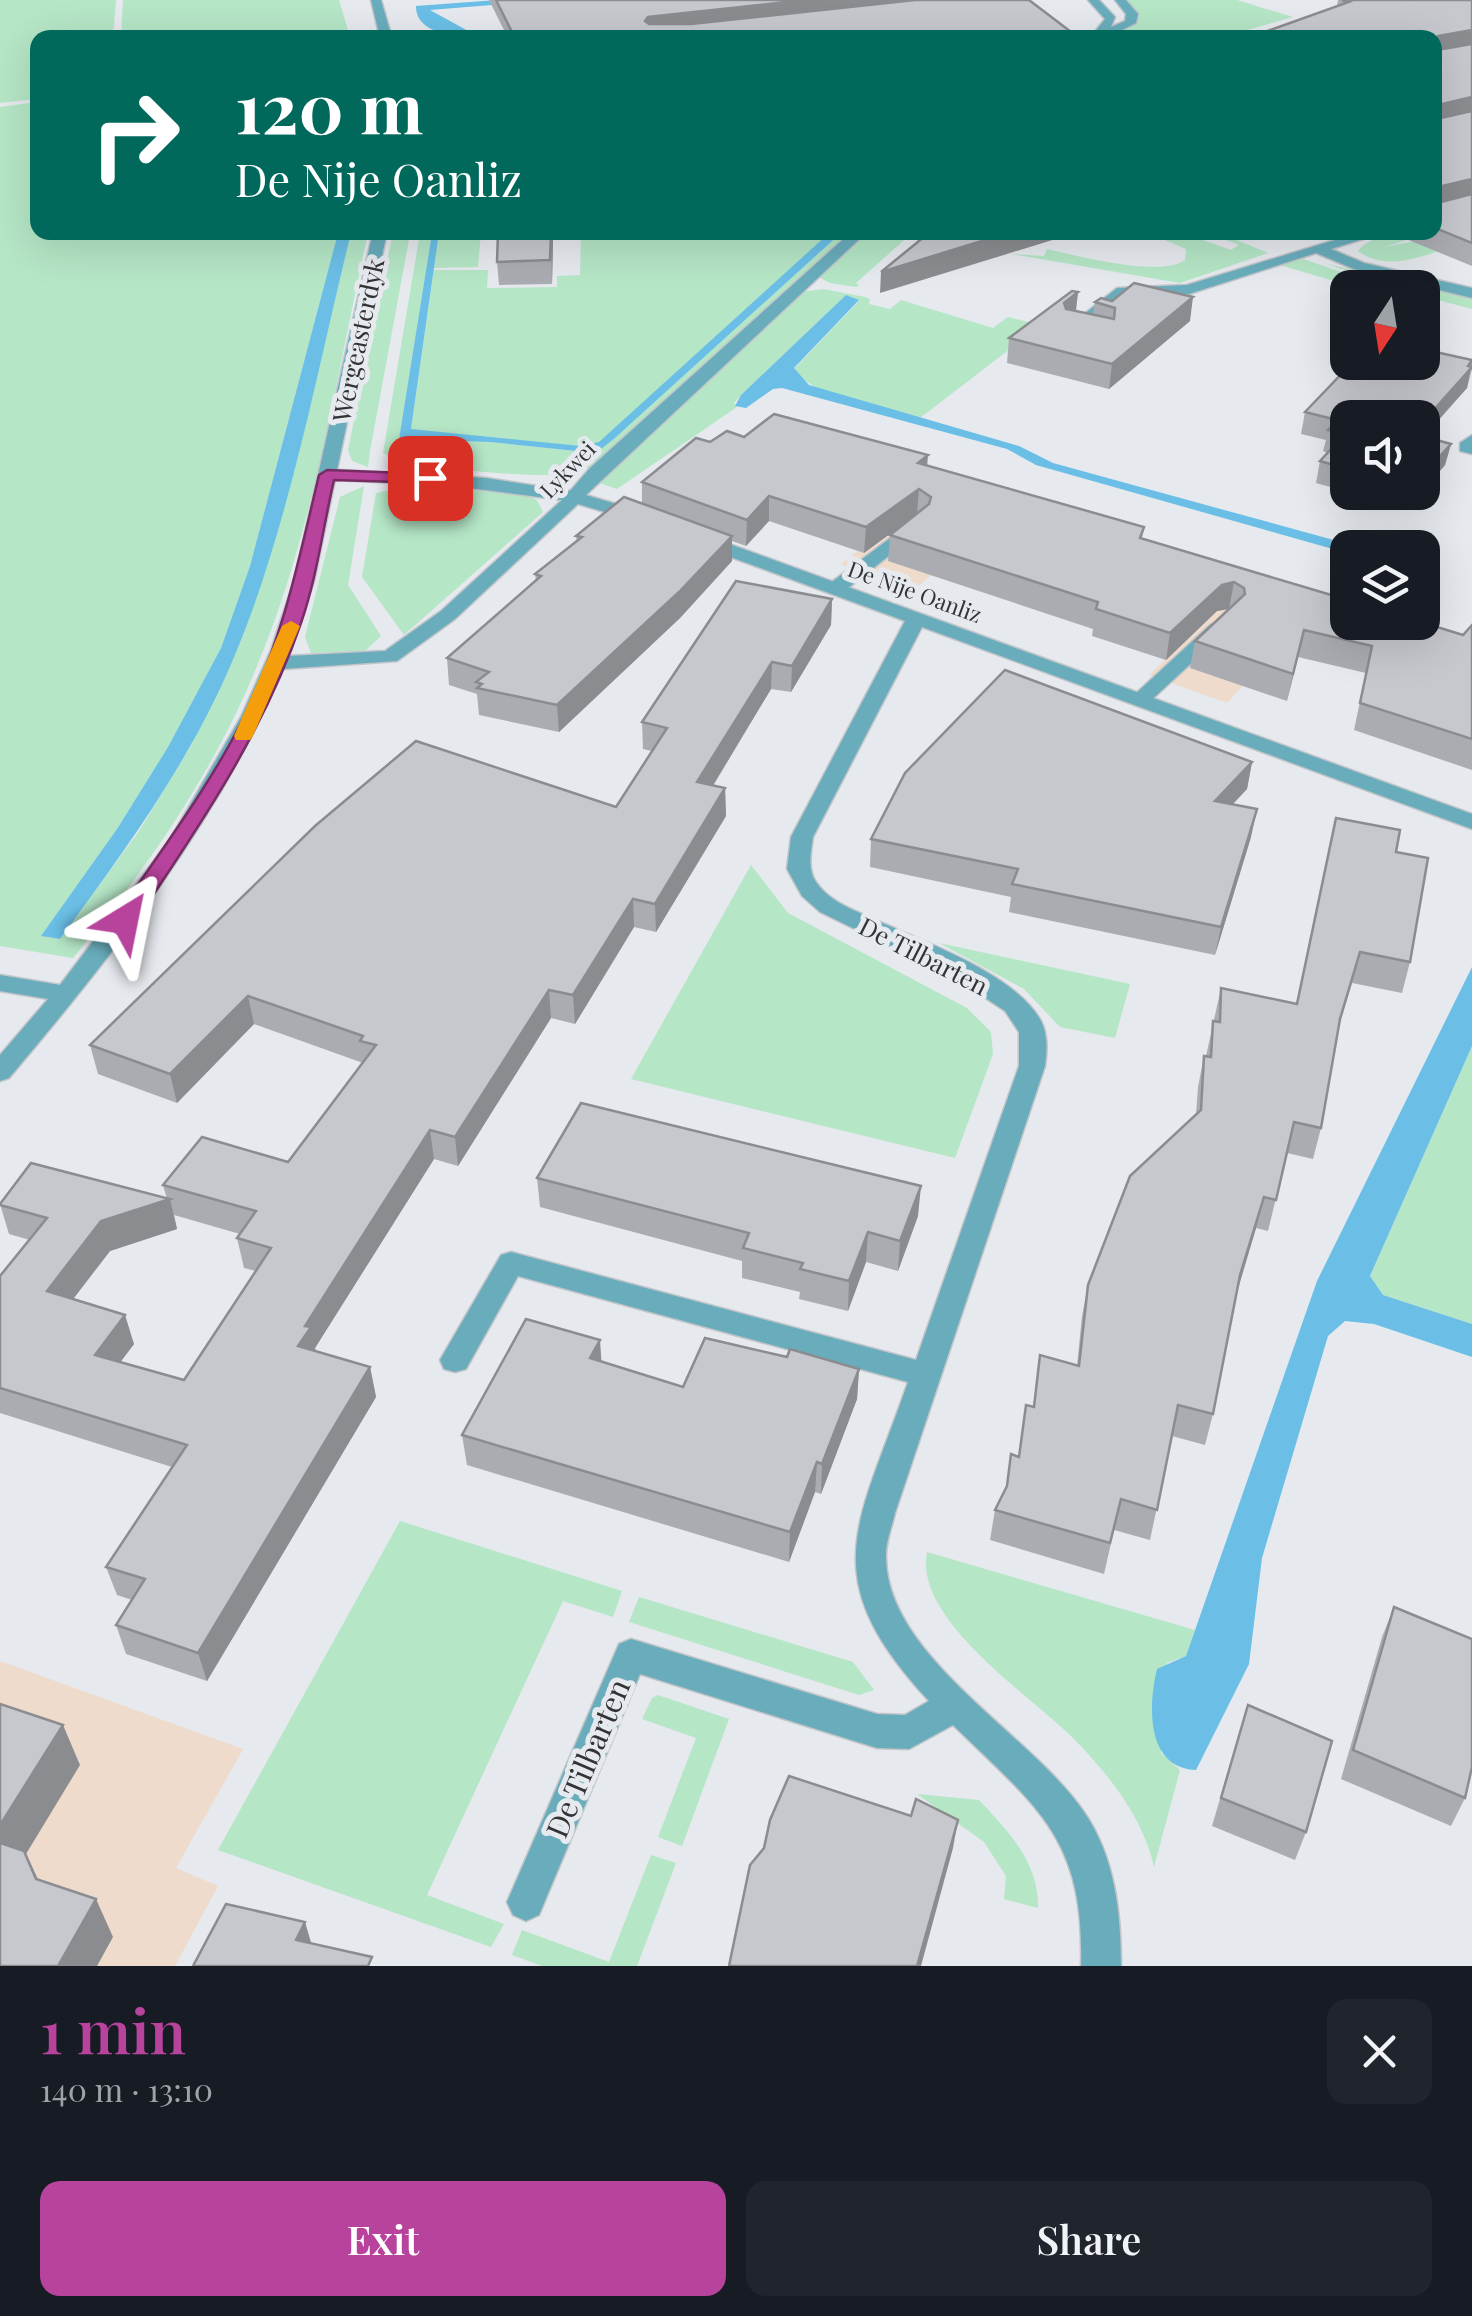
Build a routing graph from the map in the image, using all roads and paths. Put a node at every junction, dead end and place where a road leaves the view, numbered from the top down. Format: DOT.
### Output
graph roads {
  1 [pos="376,0"];
  2 [pos="1093,0"];
  3 [pos="1120,0"];
  4 [pos="384,30"];
  5 [pos="1105,30"];
  6 [pos="1113,30"];
  7 [pos="378,240"];
  8 [pos="851,240"];
  9 [pos="1353,240"];
  10 [pos="1320,250"];
  11 [pos="1472,293"];
  12 [pos="1088,334"];
  13 [pos="1472,440"];
  14 [pos="1472,449"];
  15 [pos="327,475"];
  16 [pos="573,497"];
  17 [pos="916,524"];
  18 [pos="836,588"];
  19 [pos="917,618"];
  20 [pos="1227,618"];
  21 [pos="277,663"];
  22 [pos="1140,700"];
  23 [pos="1472,822"];
  24 [pos="0,983"];
  25 [pos="68,994"];
  26 [pos="0,1072"];
  27 [pos="455,1360"];
  28 [pos="927,1374"];
  29 [pos="956,1704"];
  30 [pos="526,1902"];
  31 [pos="1101,1966"];
  1 -- 4 [label="street"];
  2 -- 5 [label="street"];
  3 -- 6 [label="street"];
  7 -- 15 [label="street, Wergeasterdyk"];
  8 -- 16 [label="street, Lykwei"];
  9 -- 10 [label="street"];
  10 -- 11 [label="street"];
  10 -- 12 [label="street"];
  13 -- 14 [label="street"];
  15 -- 16 [label="street, De Nije Oanliz"];
  15 -- 21 [label="street, Wergeasterdyk"];
  16 -- 18 [label="street, De Nije Oanliz"];
  16 -- 21 [label="street, Lykwei"];
  17 -- 18 [label="street"];
  18 -- 19 [label="street, De Nije Oanliz"];
  19 -- 22 [label="street, De Nije Oanliz"];
  19 -- 28 [label="street, De Tilbarten"];
  20 -- 22 [label="street"];
  21 -- 25 [label="street, Wergeasterdyk"];
  22 -- 23 [label="street, De Nije Oanliz"];
  24 -- 25 [label="street"];
  25 -- 26 [label="street, Wergeasterdyk"];
  27 -- 28 [label="street"];
  28 -- 29 [label="street, De Tilbarten"];
  29 -- 30 [label="street, De Tilbarten"];
  29 -- 31 [label="street, De Tilbarten"];
}
